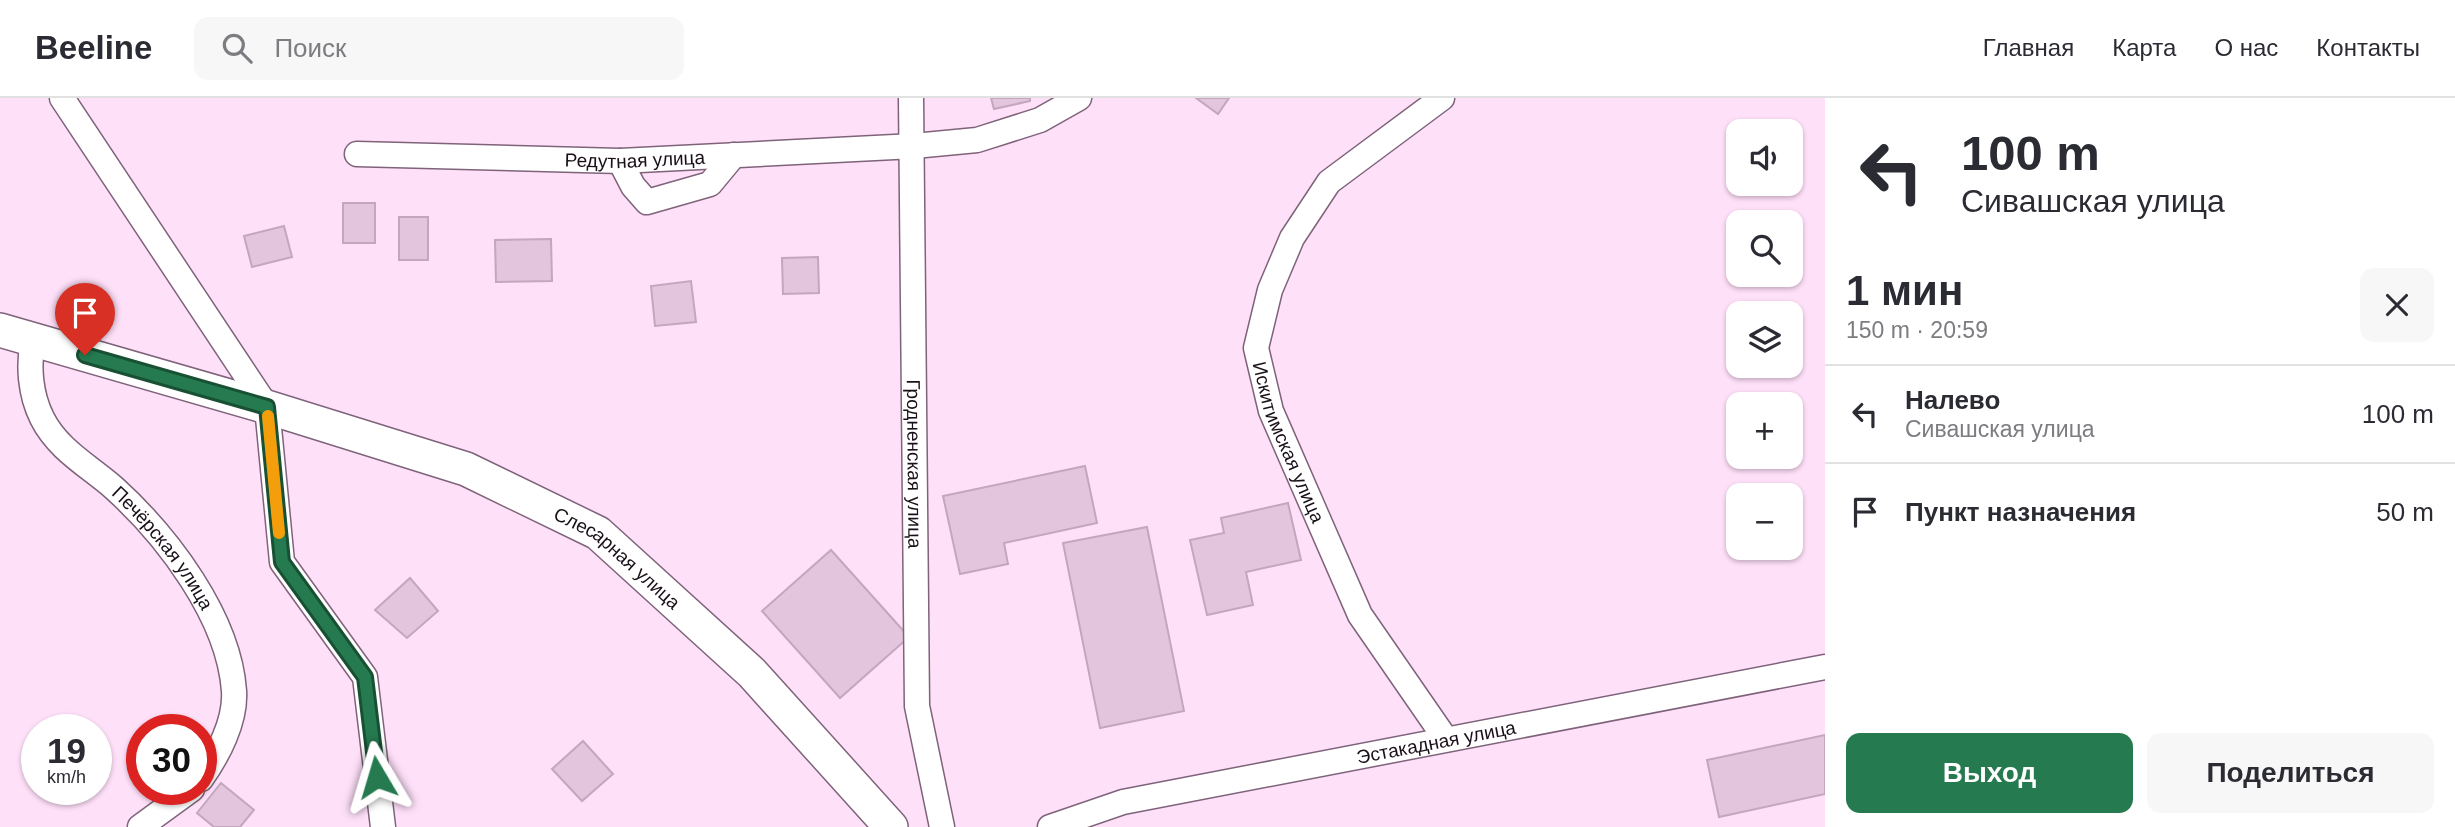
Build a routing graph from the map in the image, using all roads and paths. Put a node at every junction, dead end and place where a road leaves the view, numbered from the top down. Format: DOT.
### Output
graph roads {
  1 [pos="62,98"];
  2 [pos="911,98"];
  3 [pos="1079,98"];
  4 [pos="1442,98"];
  5 [pos="914,146"];
  6 [pos="357,154"];
  7 [pos="734,155"];
  8 [pos="620,161"];
  9 [pos="0,330"];
  10 [pos="33,340"];
  11 [pos="267,407"];
  12 [pos="1825,667"];
  13 [pos="1446,738"];
  14 [pos="217,757"];
  15 [pos="170,805"];
  16 [pos="140,827"];
  17 [pos="383,827"];
  18 [pos="891,827"];
  19 [pos="942,827"];
  20 [pos="1050,827"];
  1 -- 11 [label="street"];
  2 -- 5 [label="street, Гродненская улица"];
  3 -- 5 [label="street, Редутная улица"];
  4 -- 13 [label="street, Искитимская улица"];
  5 -- 7 [label="street, Редутная улица"];
  5 -- 19 [label="street, Гродненская улица"];
  6 -- 8 [label="street, Редутная улица"];
  7 -- 8 [label="street, Редутная улица"];
  7 -- 8 [label="street"];
  9 -- 10 [label="main road, Слесарная улица"];
  10 -- 11 [label="main road, Слесарная улица"];
  10 -- 14 [label="street, Печёрская улица"];
  11 -- 17 [label="street"];
  11 -- 18 [label="main road, Слесарная улица"];
  12 -- 13 [label="street, Эстакадная улица"];
  13 -- 20 [label="street, Эстакадная улица"];
  15 -- 16 [label="street"];
}
